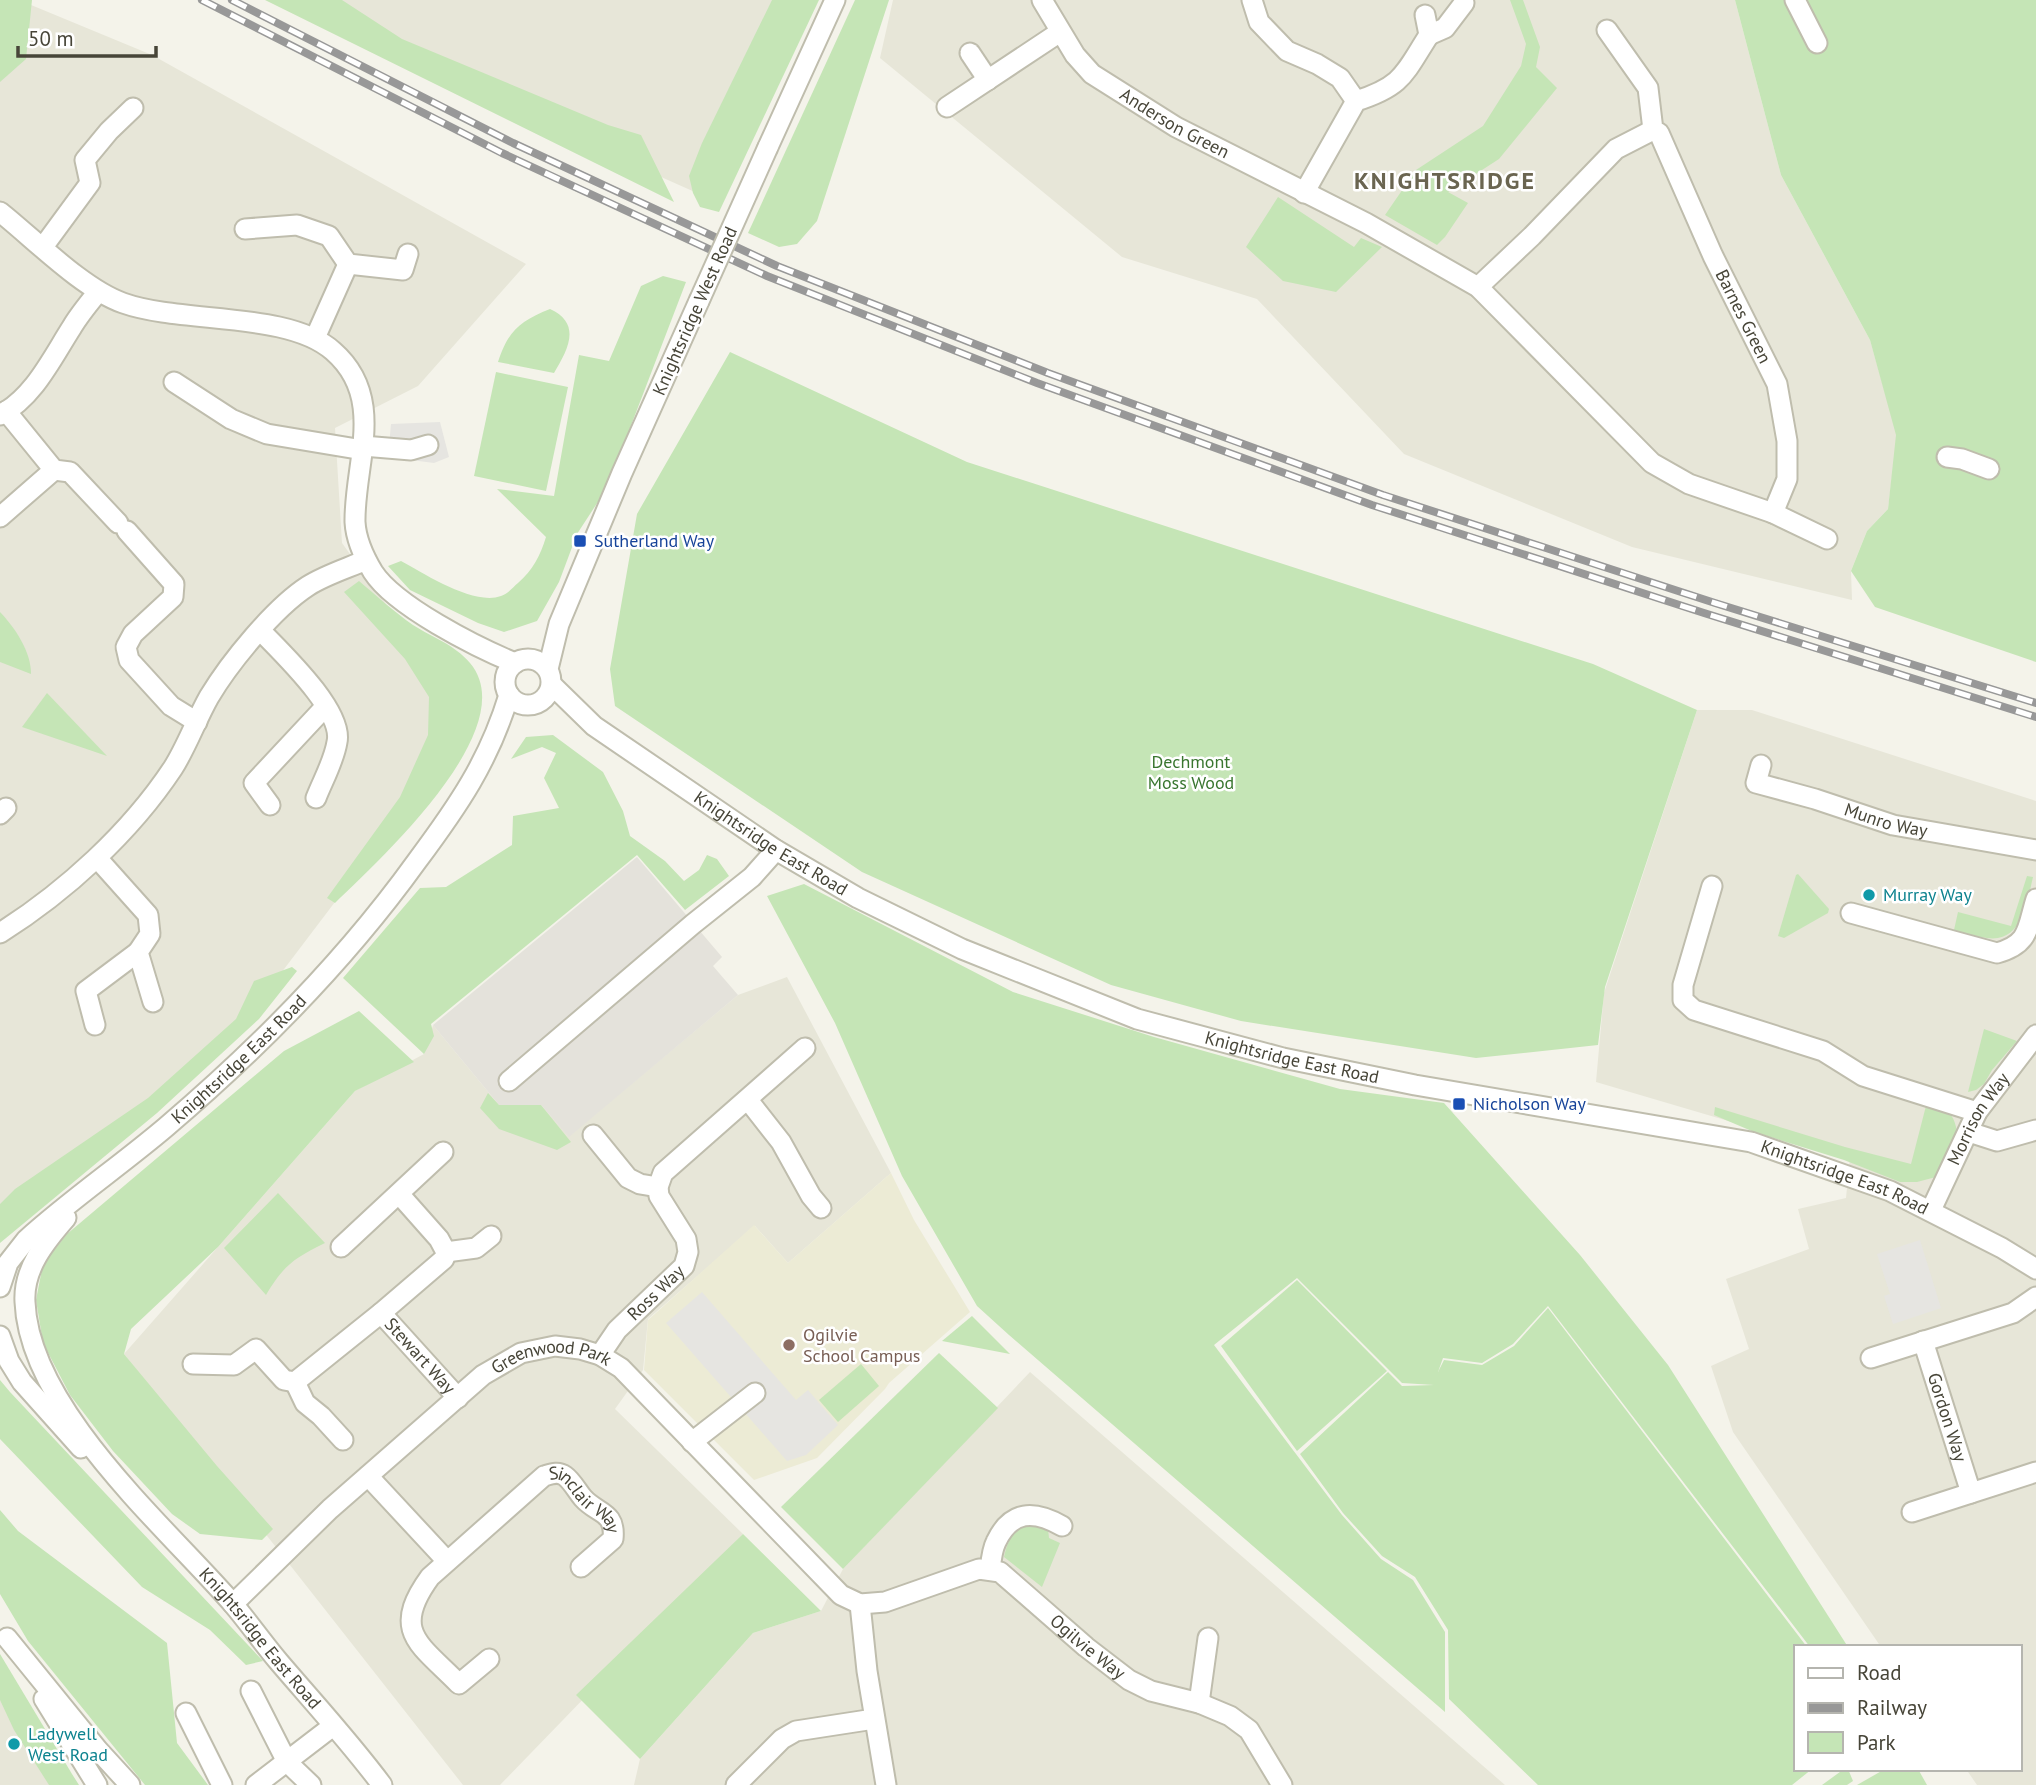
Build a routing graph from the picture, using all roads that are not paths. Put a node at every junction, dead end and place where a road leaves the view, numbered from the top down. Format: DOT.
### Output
graph roads {
  1 [pos="835,0"];
  2 [pos="1044,0"];
  3 [pos="1252,0"];
  4 [pos="1795,0"];
  5 [pos="1464,3"];
  6 [pos="1425,15"];
  7 [pos="1607,30"];
  8 [pos="1060,32"];
  9 [pos="1429,35"];
  10 [pos="1817,43"];
  11 [pos="970,53"];
  12 [pos="988,80"];
  13 [pos="1356,101"];
  14 [pos="947,107"];
  15 [pos="133,108"];
  16 [pos="1653,130"];
  17 [pos="1304,193"];
  18 [pos="0,212"];
  19 [pos="245,229"];
  20 [pos="43,247"];
  21 [pos="408,254"];
  22 [pos="348,264"];
  23 [pos="1478,287"];
  24 [pos="97,292"];
  25 [pos="315,338"];
  26 [pos="174,382"];
  27 [pos="3,413"];
  28 [pos="428,445"];
  29 [pos="363,448"];
  30 [pos="1959,455"];
  31 [pos="1989,469"];
  32 [pos="54,470"];
  33 [pos="1773,513"];
  34 [pos="0,517"];
  35 [pos="1827,539"];
  36 [pos="366,560"];
  37 [pos="559,624"];
  38 [pos="260,630"];
  39 [pos="514,674"];
  40 [pos="550,677"];
  41 [pos="533,704"];
  42 [pos="325,707"];
  43 [pos="197,722"];
  44 [pos="594,726"];
  45 [pos="491,747"];
  46 [pos="1760,765"];
  47 [pos="316,797"];
  48 [pos="270,805"];
  49 [pos="776,850"];
  50 [pos="2036,850"];
  51 [pos="97,858"];
  52 [pos="1712,886"];
  53 [pos="2036,899"];
  54 [pos="1892,903"];
  55 [pos="1852,913"];
  56 [pos="1888,923"];
  57 [pos="0,933"];
  58 [pos="138,952"];
  59 [pos="153,1002"];
  60 [pos="95,1024"];
  61 [pos="2036,1035"];
  62 [pos="805,1048"];
  63 [pos="509,1081"];
  64 [pos="748,1100"];
  65 [pos="1977,1112"];
  66 [pos="2036,1130"];
  67 [pos="1969,1132"];
  68 [pos="593,1135"];
  69 [pos="443,1152"];
  70 [pos="94,1186"];
  71 [pos="658,1187"];
  72 [pos="400,1195"];
  73 [pos="821,1208"];
  74 [pos="1931,1210"];
  75 [pos="491,1236"];
  76 [pos="341,1247"];
  77 [pos="446,1252"];
  78 [pos="2036,1269"];
  79 [pos="0,1287"];
  80 [pos="2036,1297"];
  81 [pos="381,1313"];
  82 [pos="0,1336"];
  83 [pos="1923,1341"];
  84 [pos="600,1355"];
  85 [pos="1871,1358"];
  86 [pos="193,1364"];
  87 [pos="295,1382"];
  88 [pos="755,1393"];
  89 [pos="458,1398"];
  90 [pos="343,1440"];
  91 [pos="692,1442"];
  92 [pos="2036,1472"];
  93 [pos="368,1476"];
  94 [pos="1970,1493"];
  95 [pos="133,1497"];
  96 [pos="1912,1512"];
  97 [pos="1062,1526"];
  98 [pos="447,1560"];
  99 [pos="581,1567"];
  100 [pos="990,1570"];
  101 [pos="233,1604"];
  102 [pos="860,1604"];
  103 [pos="4,1631"];
  104 [pos="1208,1638"];
  105 [pos="489,1659"];
  106 [pos="251,1691"];
  107 [pos="1199,1703"];
  108 [pos="186,1713"];
  109 [pos="874,1719"];
  110 [pos="334,1726"];
  111 [pos="287,1762"];
  112 [pos="97,1785"];
  113 [pos="130,1785"];
  114 [pos="222,1785"];
  115 [pos="256,1785"];
  116 [pos="311,1785"];
  117 [pos="382,1785"];
  118 [pos="736,1785"];
  119 [pos="886,1785"];
  120 [pos="1282,1785"];
  1 -- 37 [label="street, Knightsridge West Road, bridge"];
  2 -- 8 [label="street, Anderson Green"];
  3 -- 13 [label="street"];
  4 -- 10 [label="street"];
  5 -- 9 [label="street"];
  6 -- 9 [label="street"];
  7 -- 16 [label="street, Barnes Green"];
  8 -- 12 [label="street"];
  8 -- 17 [label="street, Anderson Green"];
  9 -- 13 [label="street"];
  11 -- 12 [label="street"];
  12 -- 14 [label="street"];
  13 -- 17 [label="street"];
  15 -- 20 [label="street"];
  16 -- 23 [label="street"];
  16 -- 33 [label="street, Barnes Green"];
  17 -- 23 [label="street"];
  18 -- 20 [label="street"];
  19 -- 22 [label="street"];
  20 -- 24 [label="street"];
  21 -- 22 [label="street"];
  22 -- 25 [label="street"];
  23 -- 33 [label="street"];
  24 -- 25 [label="street"];
  24 -- 27 [label="street"];
  25 -- 29 [label="street"];
  26 -- 29 [label="street"];
  27 -- 32 [label="street"];
  28 -- 29 [label="street"];
  29 -- 36 [label="street"];
  30 -- 31 [label="street"];
  32 -- 34 [label="street"];
  32 -- 43 [label="street"];
  33 -- 35 [label="street"];
  36 -- 38 [label="street"];
  36 -- 39 [label="street"];
  37 -- 39 [label="street, Knightsridge West Road"];
  37 -- 40 [label="street, Knightsridge West Road"];
  38 -- 42 [label="street"];
  38 -- 43 [label="street"];
  39 -- 40 [label="street"];
  39 -- 41 [label="street"];
  39 -- 45 [label="street, Knightsridge East Road"];
  40 -- 41 [label="street"];
  40 -- 44 [label="street, Knightsridge East Road"];
  41 -- 44 [label="street, Knightsridge East Road"];
  41 -- 45 [label="street, Knightsridge East Road"];
  42 -- 47 [label="street"];
  42 -- 48 [label="street"];
  43 -- 51 [label="street"];
  44 -- 49 [label="street, Knightsridge East Road"];
  45 -- 70 [label="street, Knightsridge East Road"];
  46 -- 50 [label="street, Munro Way"];
  49 -- 63 [label="street"];
  49 -- 74 [label="street, Knightsridge East Road"];
  51 -- 57 [label="street"];
  51 -- 58 [label="street"];
  52 -- 65 [label="street"];
  53 -- 56 [label="street"];
  54 -- 56 [label="street"];
  55 -- 56 [label="street"];
  58 -- 59 [label="street"];
  58 -- 60 [label="street"];
  61 -- 65 [label="street, Morrison Way"];
  62 -- 64 [label="street"];
  64 -- 71 [label="street"];
  64 -- 73 [label="street"];
  65 -- 67 [label="street, Morrison Way"];
  66 -- 67 [label="street"];
  67 -- 74 [label="street, Morrison Way"];
  68 -- 71 [label="street"];
  69 -- 72 [label="street"];
  70 -- 79 [label="street, Knightsridge East Road"];
  70 -- 95 [label="street, Knightsridge East Road"];
  71 -- 84 [label="street, Ross Way"];
  72 -- 76 [label="street"];
  72 -- 77 [label="street"];
  74 -- 78 [label="street, Knightsridge East Road"];
  75 -- 77 [label="street"];
  77 -- 81 [label="street, Stewart Way"];
  80 -- 83 [label="street"];
  81 -- 87 [label="street, Stewart Way"];
  81 -- 89 [label="street, Stewart Way"];
  82 -- 95 [label="street, Knightsridge East Road"];
  83 -- 85 [label="street"];
  83 -- 94 [label="street, Gordon Way"];
  84 -- 89 [label="street, Greenwood Park"];
  84 -- 91 [label="street, Greenwood Park"];
  86 -- 87 [label="street"];
  87 -- 90 [label="street"];
  88 -- 91 [label="street"];
  89 -- 93 [label="street, Greenwood Park"];
  91 -- 102 [label="street, Greenwood Park"];
  92 -- 94 [label="street"];
  93 -- 98 [label="street"];
  93 -- 101 [label="street, Greenwood Park"];
  94 -- 96 [label="street"];
  95 -- 101 [label="street, Knightsridge East Road"];
  97 -- 100 [label="street"];
  98 -- 99 [label="street, Sinclair Way"];
  98 -- 105 [label="street, Sinclair Way"];
  100 -- 102 [label="street"];
  100 -- 107 [label="street, Ogilvie Way"];
  101 -- 110 [label="street, Knightsridge East Road"];
  102 -- 109 [label="street"];
  103 -- 112 [label="street"];
  103 -- 113 [label="street"];
  104 -- 107 [label="street"];
  106 -- 111 [label="street"];
  107 -- 120 [label="street, Ogilvie Way"];
  108 -- 114 [label="street"];
  109 -- 118 [label="street"];
  109 -- 119 [label="street"];
  110 -- 111 [label="street"];
  110 -- 117 [label="street, Knightsridge East Road"];
  111 -- 115 [label="street"];
  111 -- 116 [label="street"];
}
